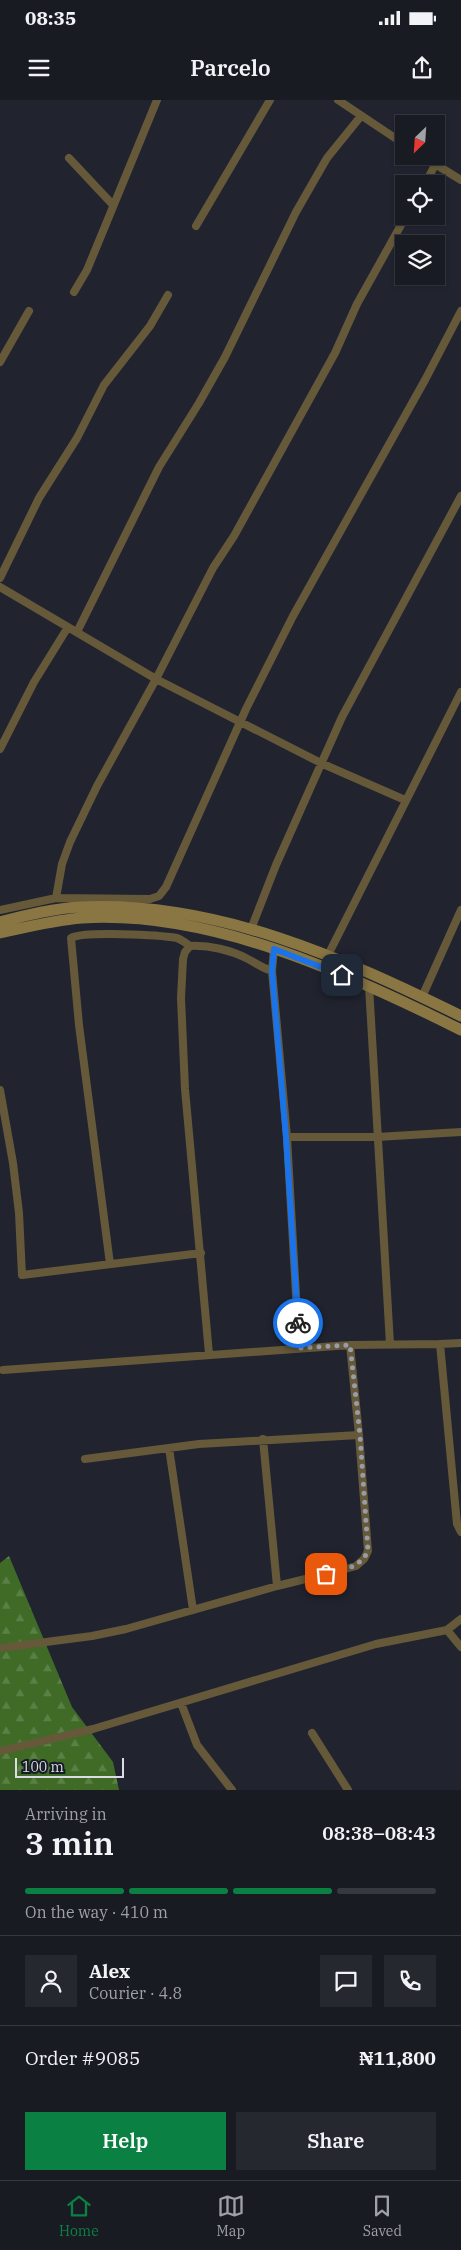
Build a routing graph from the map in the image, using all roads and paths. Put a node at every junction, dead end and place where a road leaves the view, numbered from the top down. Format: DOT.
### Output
graph roads {
  1 [pos="157,100"];
  2 [pos="270,100"];
  3 [pos="338,100"];
  4 [pos="360,116"];
  5 [pos="395,138"];
  6 [pos="69,158"];
  7 [pos="435,165"];
  8 [pos="430,175"];
  9 [pos="461,180"];
  10 [pos="113,205"];
  11 [pos="401,225"];
  12 [pos="196,226"];
  13 [pos="74,292"];
  14 [pos="168,295"];
  15 [pos="29,311"];
  16 [pos="461,311"];
  17 [pos="0,362"];
  18 [pos="461,496"];
  19 [pos="0,578"];
  20 [pos="0,588"];
  21 [pos="68,627"];
  22 [pos="76,632"];
  23 [pos="156,679"];
  24 [pos="461,692"];
  25 [pos="240,721"];
  26 [pos="0,749"];
  27 [pos="323,764"];
  28 [pos="405,800"];
  29 [pos="56,898"];
  30 [pos="0,910"];
  31 [pos="461,910"];
  32 [pos="0,922"];
  33 [pos="252,929"];
  34 [pos="0,933"];
  35 [pos="190,946"];
  36 [pos="274,949"];
  37 [pos="328,955"];
  38 [pos="272,971"];
  39 [pos="369,986"];
  40 [pos="422,997"];
  41 [pos="461,1016"];
  42 [pos="461,1030"];
  43 [pos="0,1090"];
  44 [pos="461,1132"];
  45 [pos="286,1137"];
  46 [pos="377,1137"];
  47 [pos="201,1253"];
  48 [pos="110,1264"];
  49 [pos="461,1343"];
  50 [pos="390,1344"];
  51 [pos="440,1344"];
  52 [pos="350,1345"];
  53 [pos="299,1348"];
  54 [pos="209,1354"];
  55 [pos="3,1370"];
  56 [pos="360,1435"];
  57 [pos="263,1439"];
  58 [pos="169,1448"];
  59 [pos="85,1459"];
  60 [pos="461,1532"];
  61 [pos="277,1586"];
  62 [pos="192,1610"];
  63 [pos="461,1619"];
  64 [pos="447,1630"];
  65 [pos="461,1647"];
  66 [pos="0,1648"];
  67 [pos="181,1703"];
  68 [pos="312,1733"];
  69 [pos="0,1751"];
  70 [pos="232,1790"];
  71 [pos="348,1790"];
  1 -- 10 [label="street"];
  2 -- 12 [label="street"];
  3 -- 4 [label="street"];
  4 -- 5 [label="street"];
  4 -- 22 [label="street"];
  6 -- 10 [label="street"];
  7 -- 8 [label="street"];
  7 -- 9 [label="street"];
  10 -- 13 [label="street"];
  11 -- 23 [label="street"];
  14 -- 19 [label="street"];
  15 -- 17 [label="street"];
  16 -- 25 [label="street"];
  18 -- 27 [label="street"];
  20 -- 21 [label="street"];
  21 -- 22 [label="street"];
  21 -- 26 [label="street"];
  22 -- 23 [label="street"];
  23 -- 25 [label="street"];
  23 -- 29 [label="street"];
  24 -- 28 [label="street"];
  25 -- 27 [label="street"];
  25 -- 29 [label="street"];
  27 -- 28 [label="street"];
  27 -- 33 [label="street"];
  28 -- 37 [label="street"];
  29 -- 30 [label="street"];
  31 -- 40 [label="street"];
  32 -- 33 [label="main road"];
  33 -- 37 [label="main road"];
  34 -- 36 [label="main road"];
  35 -- 38 [label="street"];
  35 -- 47 [label="street"];
  35 -- 48 [label="street"];
  36 -- 38 [label="street"];
  36 -- 39 [label="main road"];
  37 -- 40 [label="main road"];
  38 -- 45 [label="street"];
  39 -- 42 [label="main road"];
  39 -- 46 [label="street"];
  40 -- 41 [label="main road"];
  43 -- 48 [label="street"];
  44 -- 46 [label="street"];
  45 -- 46 [label="street"];
  45 -- 53 [label="street"];
  46 -- 50 [label="street"];
  47 -- 48 [label="street"];
  47 -- 54 [label="street"];
  49 -- 51 [label="street"];
  50 -- 51 [label="street"];
  50 -- 52 [label="street"];
  51 -- 60 [label="street"];
  52 -- 53 [label="street"];
  52 -- 56 [label="street"];
  53 -- 54 [label="street"];
  54 -- 55 [label="street"];
  56 -- 57 [label="street"];
  56 -- 61 [label="street"];
  57 -- 58 [label="street"];
  57 -- 61 [label="street"];
  58 -- 59 [label="street"];
  58 -- 62 [label="street"];
  61 -- 62 [label="street"];
  62 -- 66 [label="street"];
  63 -- 64 [label="street"];
  64 -- 65 [label="street"];
  64 -- 67 [label="street"];
  67 -- 69 [label="street"];
  67 -- 70 [label="street"];
  68 -- 71 [label="street"];
}
